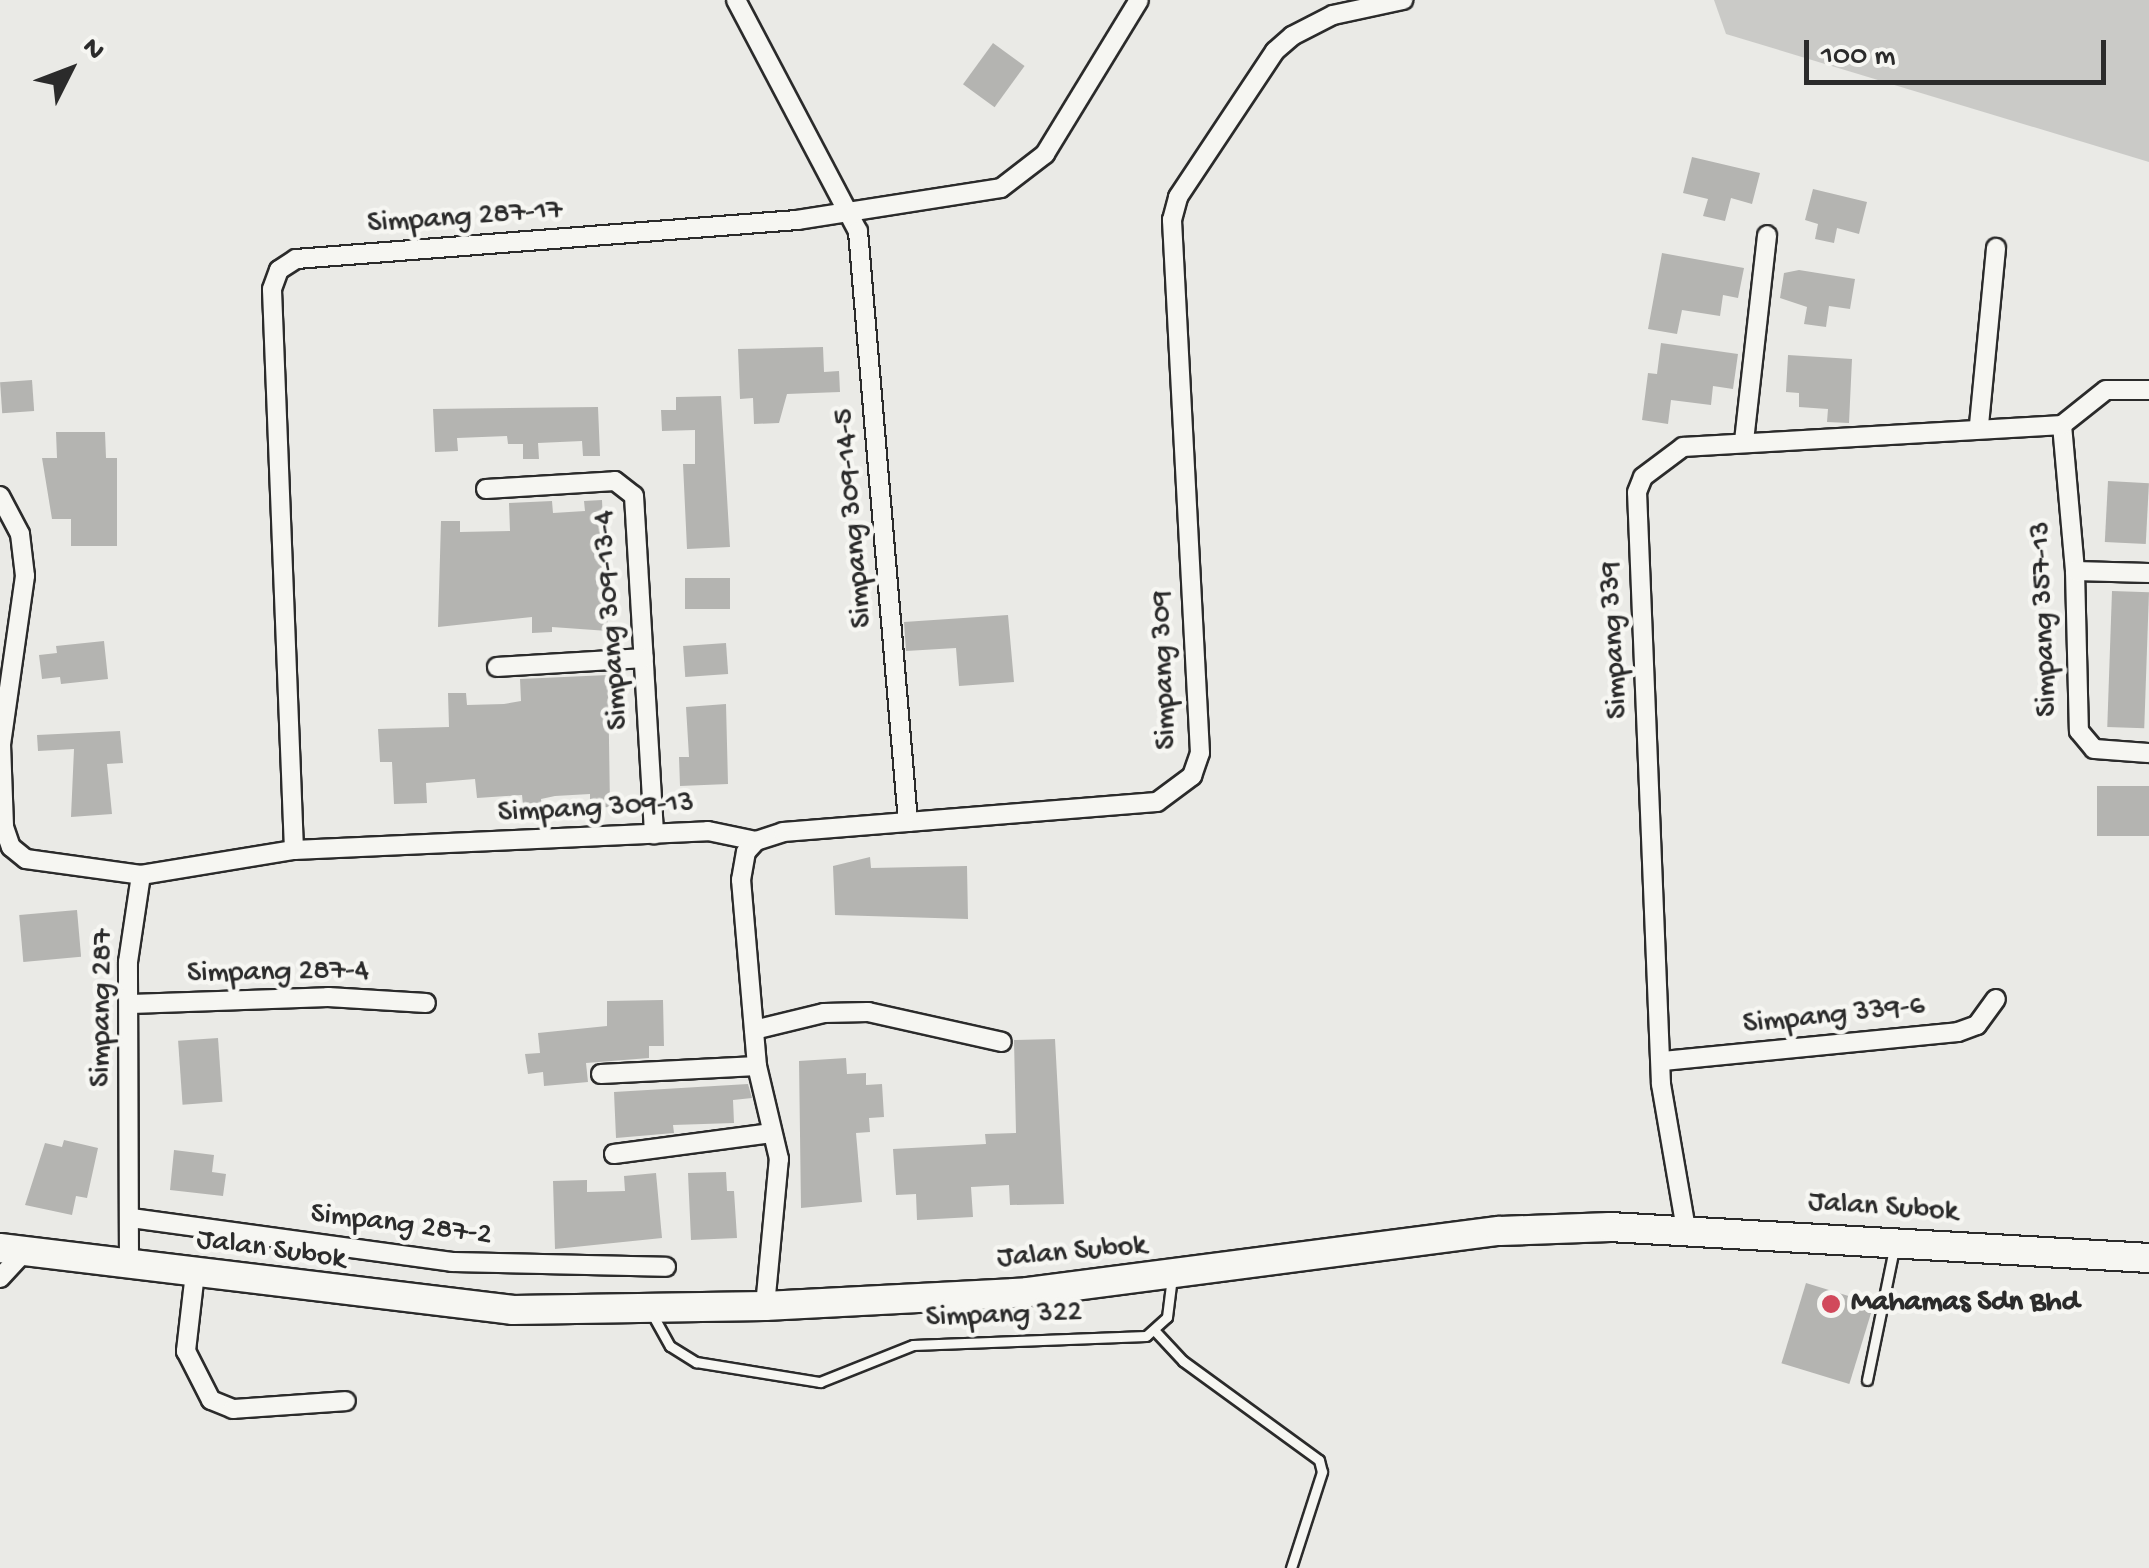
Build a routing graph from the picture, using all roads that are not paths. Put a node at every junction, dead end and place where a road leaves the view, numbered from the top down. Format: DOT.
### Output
graph roads {
  1 [pos="736,0"];
  2 [pos="1138,0"];
  3 [pos="1403,0"];
  4 [pos="850,211"];
  5 [pos="1767,235"];
  6 [pos="1996,248"];
  7 [pos="2149,390"];
  8 [pos="2062,425"];
  9 [pos="1979,426"];
  10 [pos="1744,441"];
  11 [pos="486,488"];
  12 [pos="0,496"];
  13 [pos="2075,571"];
  14 [pos="2149,573"];
  15 [pos="644,658"];
  16 [pos="497,667"];
  17 [pos="2149,753"];
  18 [pos="908,822"];
  19 [pos="654,834"];
  20 [pos="756,841"];
  21 [pos="294,850"];
  22 [pos="140,875"];
  23 [pos="1996,1000"];
  24 [pos="426,1003"];
  25 [pos="131,1004"];
  26 [pos="754,1030"];
  27 [pos="1002,1042"];
  28 [pos="1663,1062"];
  29 [pos="757,1066"];
  30 [pos="601,1074"];
  31 [pos="772,1133"];
  32 [pos="614,1154"];
  33 [pos="131,1218"];
  34 [pos="1686,1229"];
  35 [pos="1896,1241"];
  36 [pos="13,1249"];
  37 [pos="2149,1258"];
  38 [pos="129,1263"];
  39 [pos="666,1266"];
  40 [pos="195,1273"];
  41 [pos="1172,1277"];
  42 [pos="0,1278"];
  43 [pos="766,1306"];
  44 [pos="650,1310"];
  45 [pos="1155,1331"];
  46 [pos="1867,1380"];
  47 [pos="346,1400"];
  48 [pos="1291,1568"];
  1 -- 4 [label="street, Simpang 309-14-5"];
  2 -- 4 [label="street, Simpang 287-17"];
  3 -- 18 [label="street, Simpang 309"];
  4 -- 18 [label="street, Simpang 309-14-5"];
  4 -- 21 [label="street, Simpang 287-17"];
  5 -- 10 [label="street"];
  6 -- 9 [label="street"];
  7 -- 8 [label="street"];
  8 -- 9 [label="street, Simpang 339"];
  8 -- 13 [label="street, Simpang 357-13"];
  9 -- 10 [label="street, Simpang 339"];
  10 -- 28 [label="street, Simpang 339"];
  11 -- 15 [label="street, Simpang 309-13-4"];
  12 -- 22 [label="street"];
  13 -- 14 [label="street"];
  13 -- 17 [label="street, Simpang 357-13"];
  15 -- 16 [label="street"];
  15 -- 19 [label="street, Simpang 309-13-4"];
  18 -- 20 [label="street, Simpang 309"];
  19 -- 20 [label="street, Simpang 309-13"];
  19 -- 21 [label="street, Simpang 309-13"];
  20 -- 26 [label="street"];
  21 -- 22 [label="street"];
  22 -- 25 [label="street, Simpang 287"];
  23 -- 28 [label="street, Simpang 339-6"];
  24 -- 25 [label="street, Simpang 287-4"];
  25 -- 33 [label="street, Simpang 287"];
  26 -- 27 [label="street"];
  26 -- 29 [label="street"];
  28 -- 34 [label="street, Simpang 339"];
  29 -- 30 [label="street"];
  29 -- 31 [label="street"];
  31 -- 32 [label="street"];
  31 -- 43 [label="street"];
  33 -- 38 [label="street, Simpang 287"];
  33 -- 39 [label="street, Simpang 287-2"];
  34 -- 35 [label="main road, Jalan Subok"];
  34 -- 41 [label="main road, Jalan Subok"];
  35 -- 37 [label="main road, Jalan Subok"];
  35 -- 46 [label="lane"];
  36 -- 38 [label="main road, Jalan Subok"];
  36 -- 42 [label="street"];
  38 -- 40 [label="main road, Jalan Subok"];
  40 -- 44 [label="main road, Jalan Subok"];
  40 -- 47 [label="street"];
  41 -- 43 [label="main road, Jalan Subok"];
  41 -- 45 [label="lane"];
  43 -- 44 [label="main road, Jalan Subok"];
  44 -- 45 [label="lane, Simpang 322"];
  45 -- 48 [label="lane"];
}
